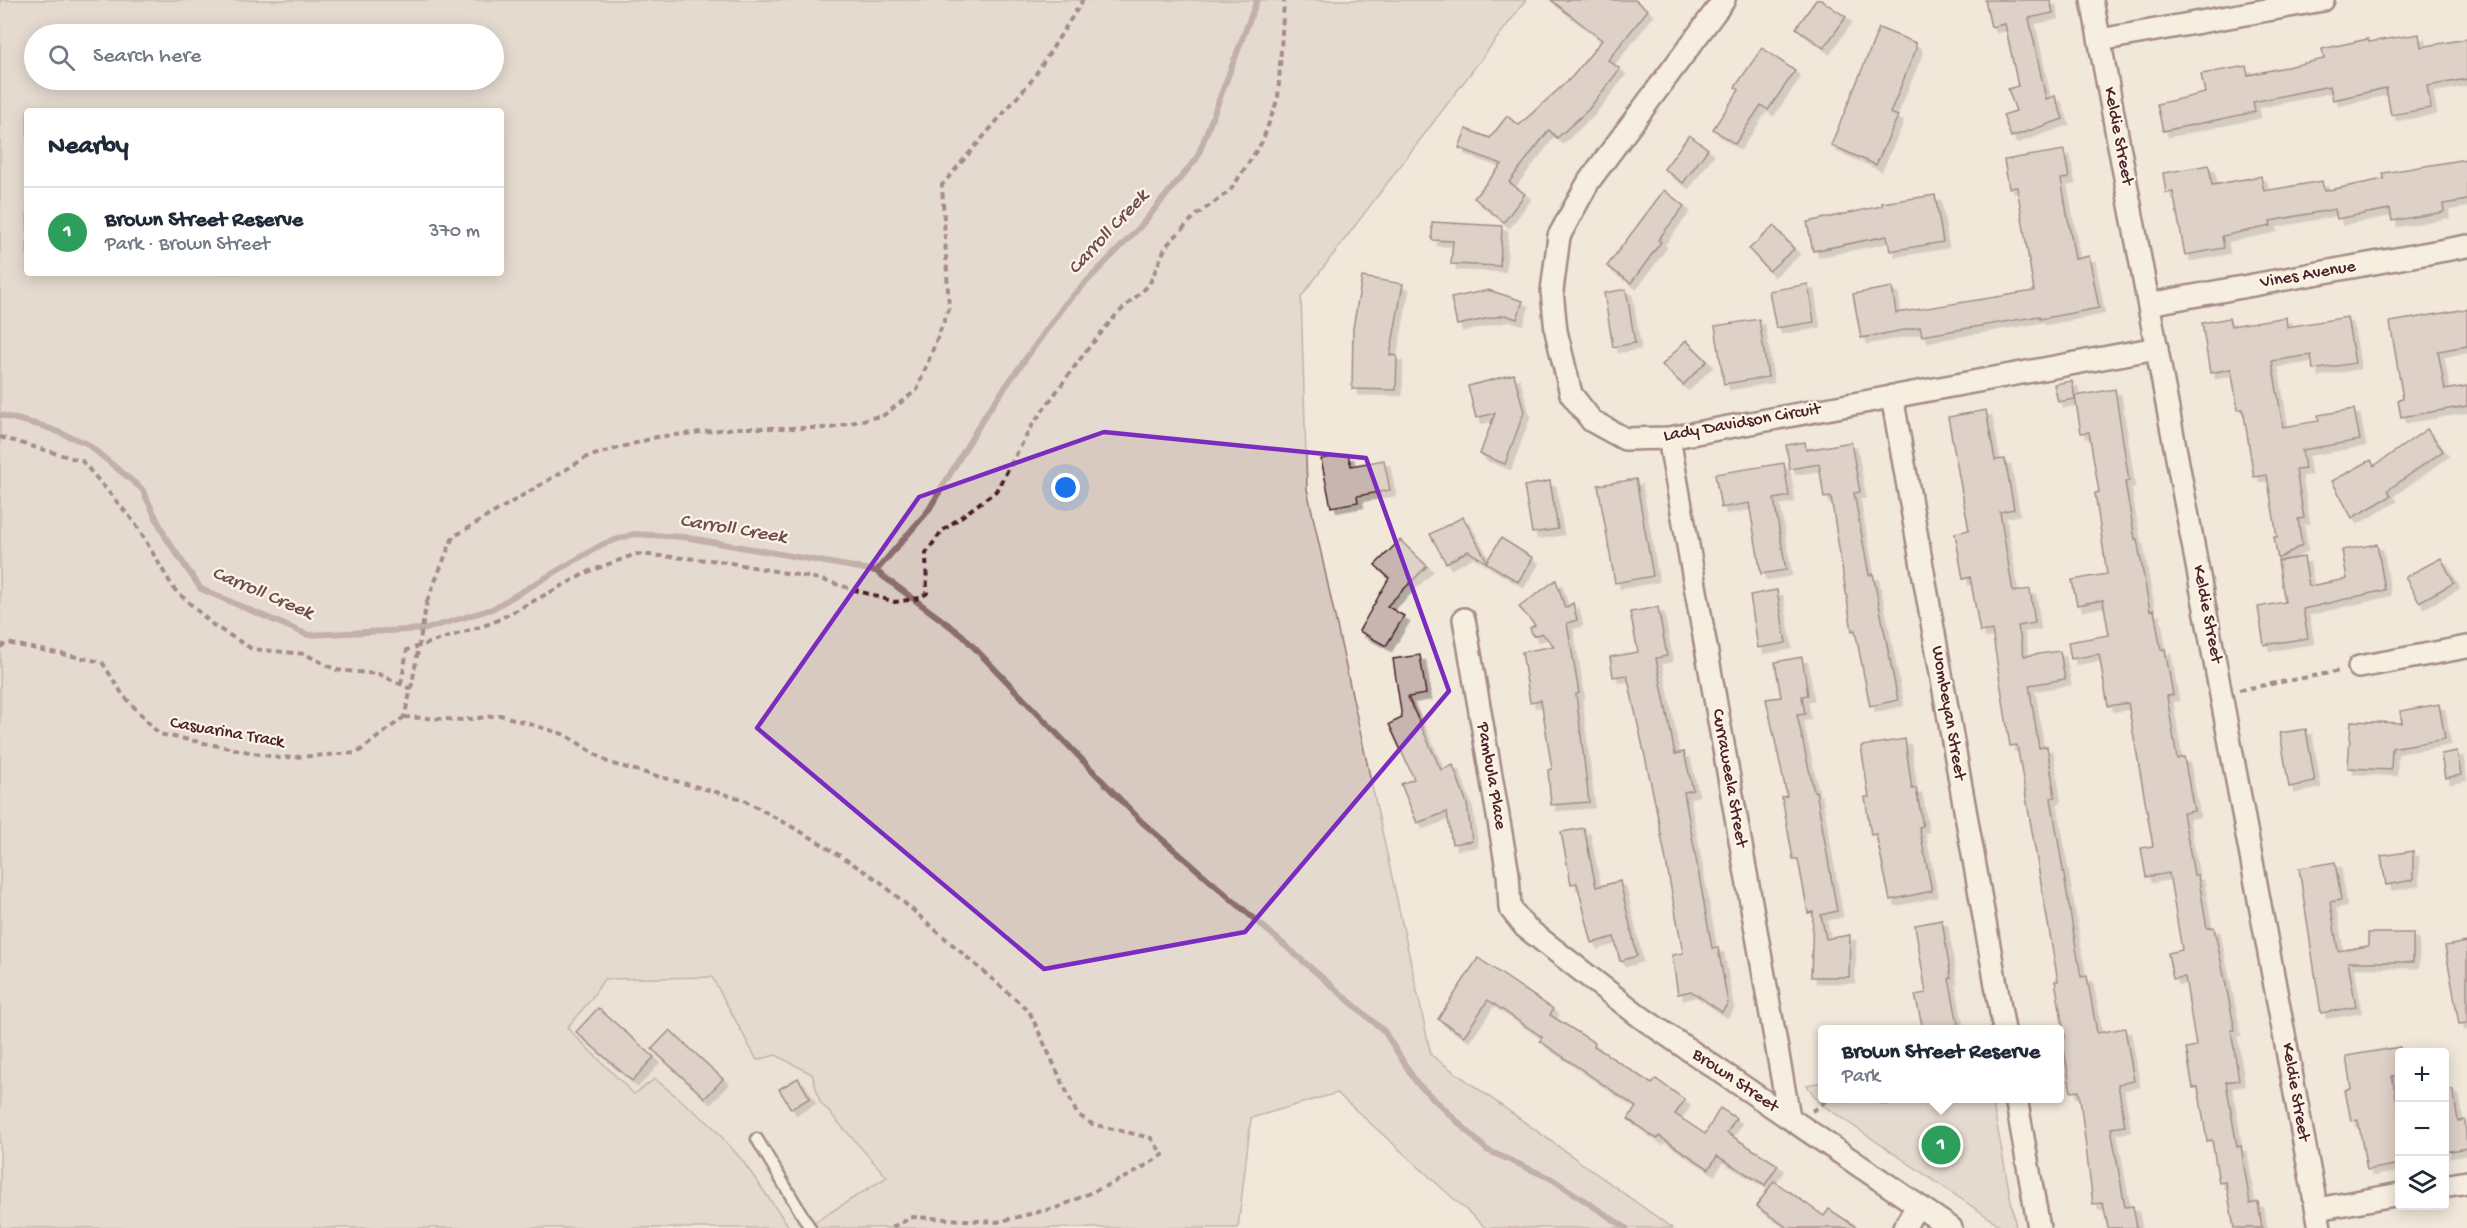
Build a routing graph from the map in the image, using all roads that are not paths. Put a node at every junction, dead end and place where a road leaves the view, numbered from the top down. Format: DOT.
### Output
graph roads {
  1 [pos="1724,0"];
  2 [pos="2092,0"];
  3 [pos="2323,0"];
  4 [pos="2100,40"];
  5 [pos="2467,246"];
  6 [pos="2149,304"];
  7 [pos="2157,348"];
  8 [pos="1892,396"];
  9 [pos="1669,438"];
  10 [pos="1464,620"];
  11 [pos="2467,647"];
  12 [pos="2359,667"];
  13 [pos="1525,927"];
  14 [pos="2003,1025"];
  15 [pos="2017,1103"];
  16 [pos="1792,1120"];
  17 [pos="757,1139"];
  18 [pos="2467,1182"];
  19 [pos="2449,1185"];
  20 [pos="2395,1196"];
  21 [pos="1917,1206"];
  22 [pos="2319,1219"];
  23 [pos="810,1228"];
  24 [pos="1904,1228"];
  25 [pos="1950,1228"];
  26 [pos="2039,1228"];
  1 -- 9 [label="street, Lady Davidson Circuit"];
  2 -- 4 [label="street, Keldie Street"];
  3 -- 4 [label="street"];
  4 -- 6 [label="street, Keldie Street"];
  5 -- 6 [label="street, Vines Avenue"];
  6 -- 7 [label="street, Keldie Street"];
  7 -- 8 [label="street, Lady Davidson Circuit"];
  7 -- 22 [label="street, Keldie Street"];
  8 -- 9 [label="street, Lady Davidson Circuit"];
  8 -- 14 [label="street, Wombeyan Street"];
  9 -- 16 [label="street, Curraweela Street"];
  10 -- 13 [label="street, Pambula Place"];
  11 -- 12 [label="street"];
  13 -- 16 [label="street, Brown Street"];
  15 -- 26 [label="street"];
  16 -- 21 [label="street, Brown Street"];
  17 -- 23 [label="lane"];
  18 -- 19 [label="street"];
  20 -- 22 [label="street"];
  21 -- 24 [label="street"];
  21 -- 25 [label="street, Brown Street"];
}
